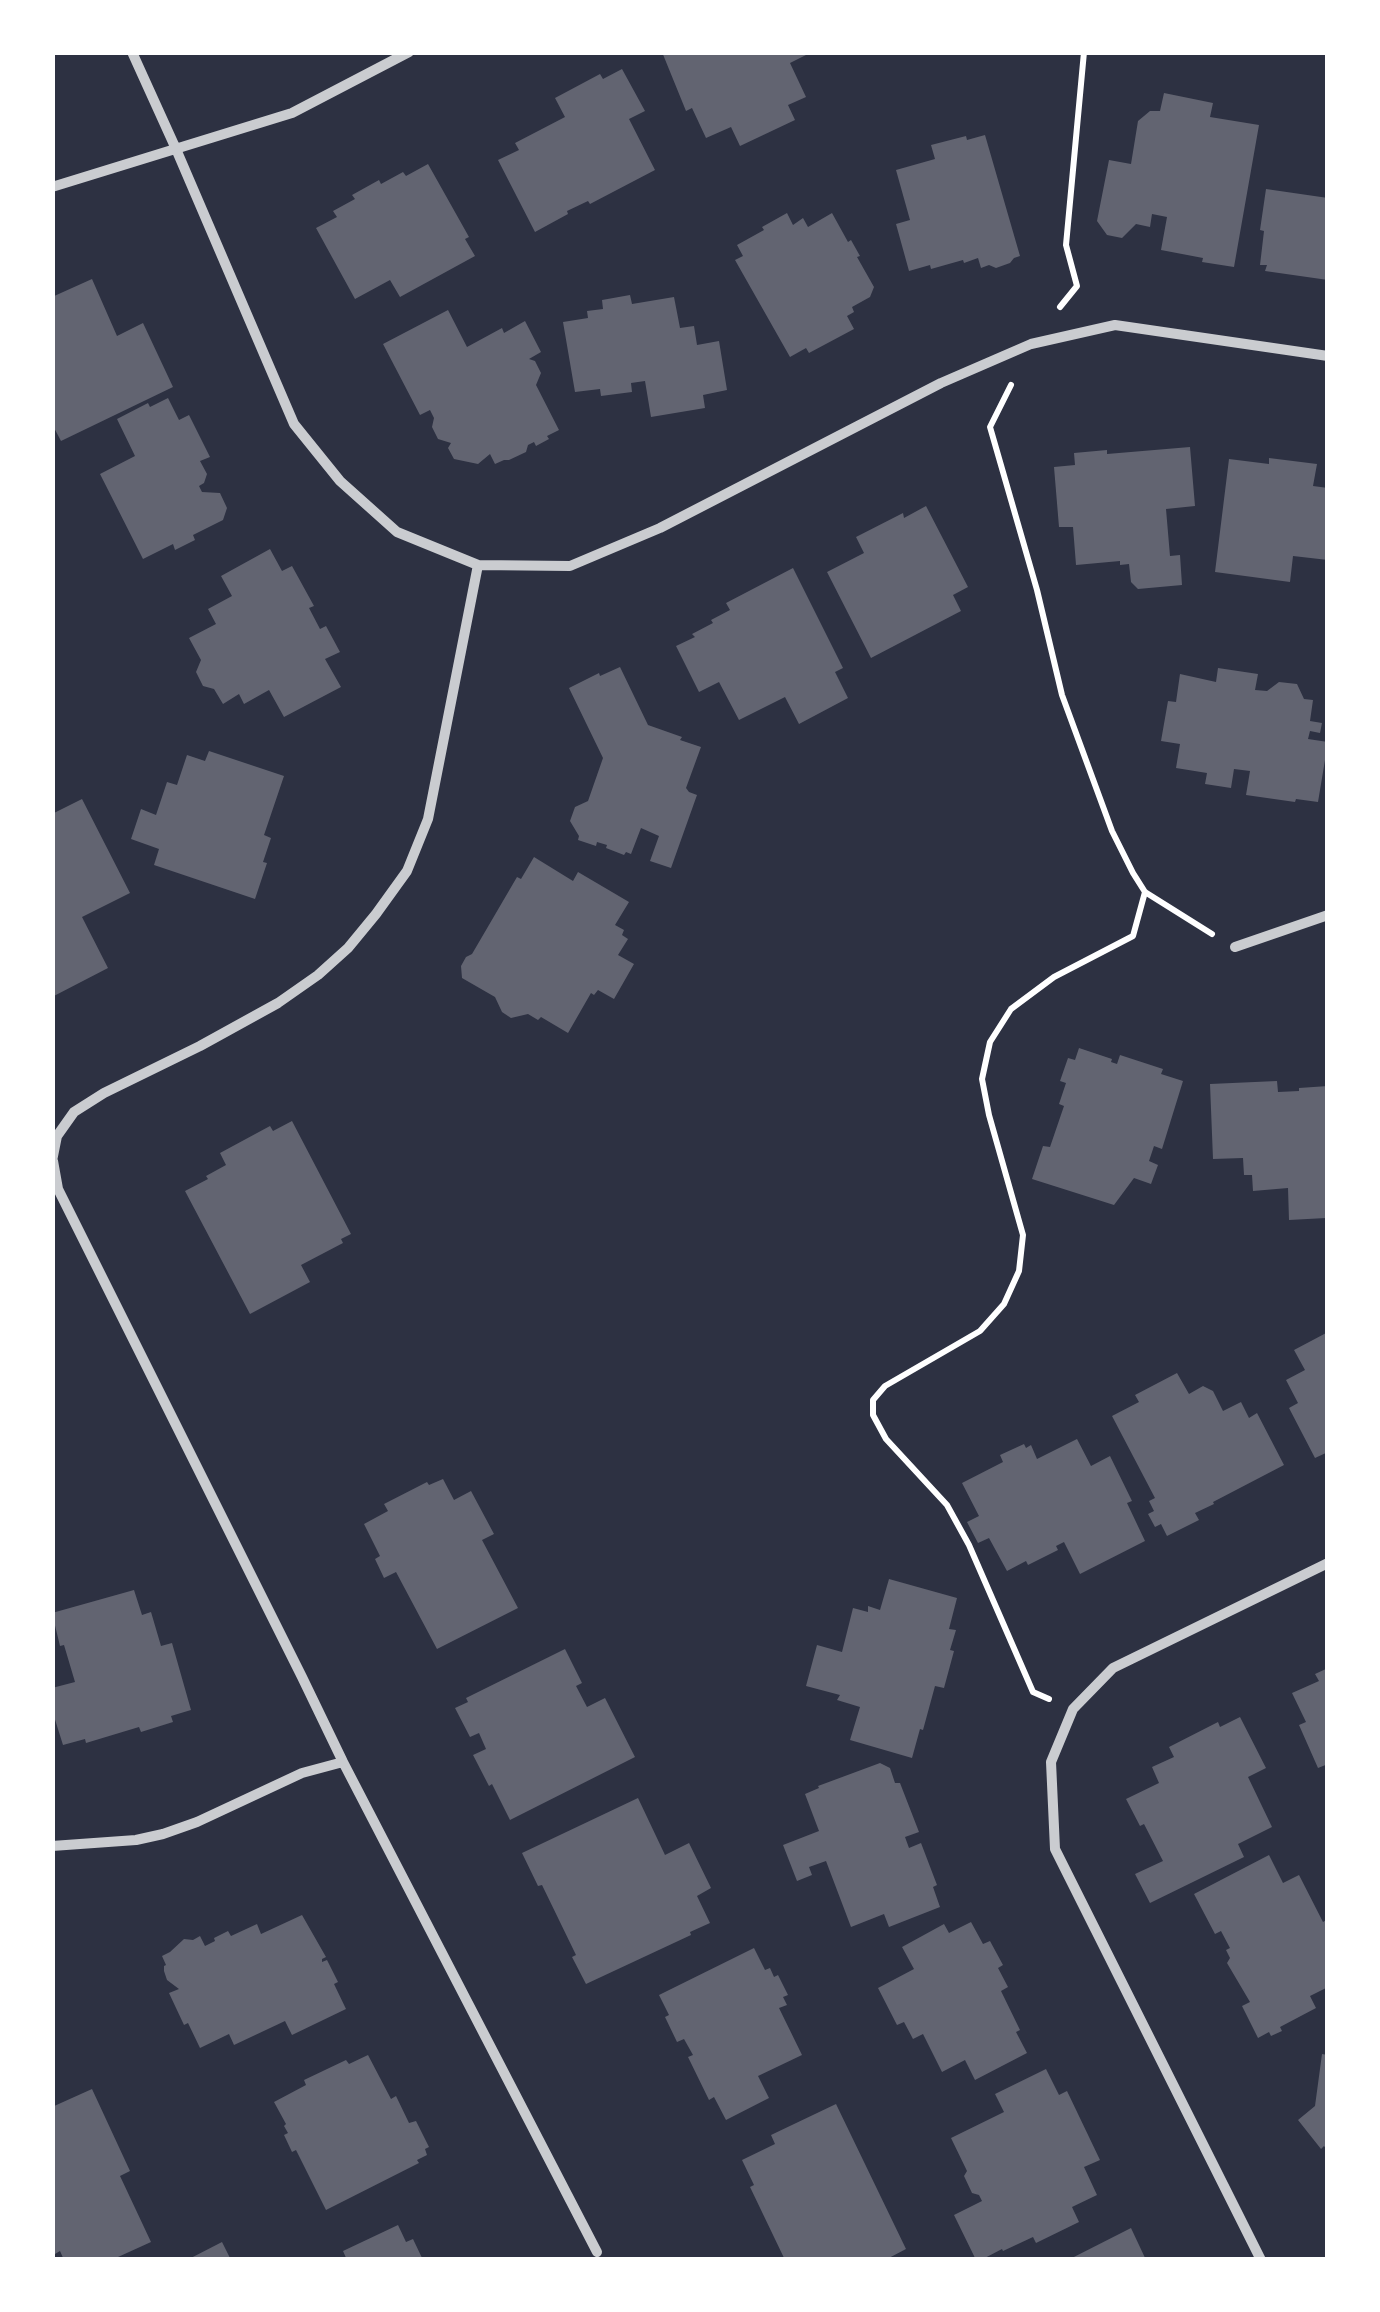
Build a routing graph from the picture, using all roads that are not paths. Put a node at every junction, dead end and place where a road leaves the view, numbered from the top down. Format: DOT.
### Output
graph roads {
  1 [pos="132,52"];
  2 [pos="409,52"];
  3 [pos="176,149"];
  4 [pos="52,187"];
  5 [pos="1328,356"];
  6 [pos="478,565"];
  7 [pos="1328,916"];
  8 [pos="1234,948"];
  9 [pos="53,1161"];
  10 [pos="1328,1562"];
  11 [pos="343,1762"];
  12 [pos="52,1846"];
  13 [pos="597,2252"];
  14 [pos="1261,2260"];
  1 -- 3 [label="street"];
  2 -- 3 [label="street"];
  3 -- 4 [label="street"];
  3 -- 6 [label="street"];
  5 -- 6 [label="street"];
  6 -- 9 [label="street"];
  7 -- 8 [label="street"];
  9 -- 11 [label="street"];
  10 -- 14 [label="street"];
  11 -- 12 [label="street"];
  11 -- 13 [label="street"];
}
